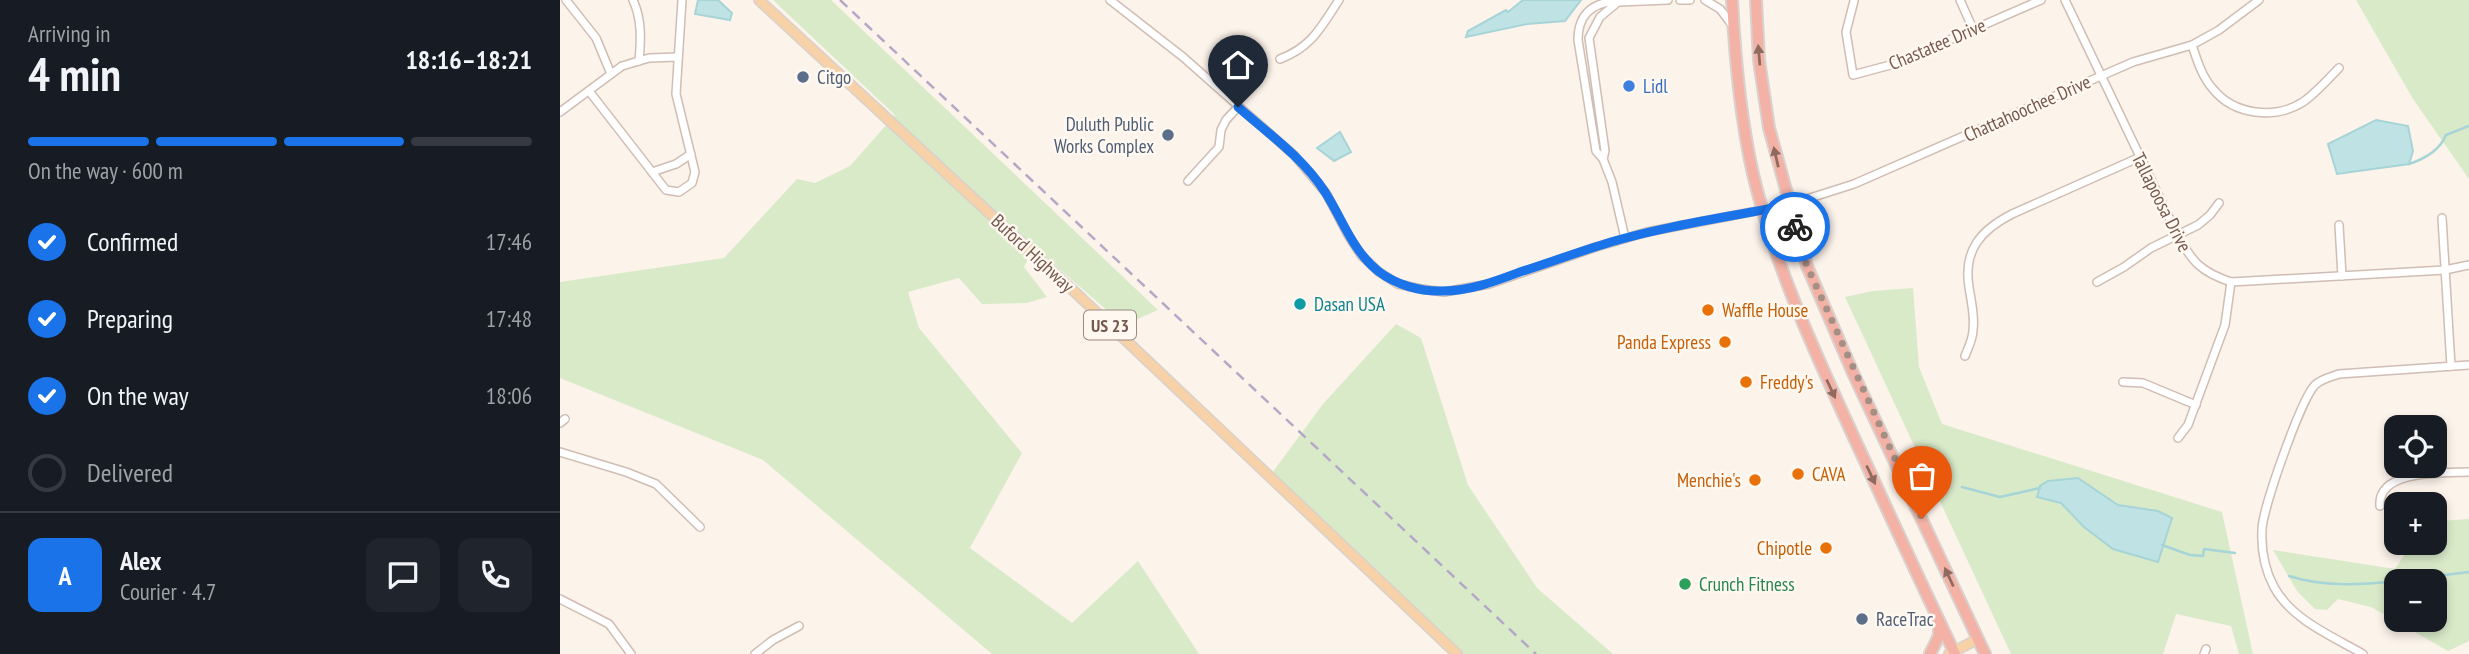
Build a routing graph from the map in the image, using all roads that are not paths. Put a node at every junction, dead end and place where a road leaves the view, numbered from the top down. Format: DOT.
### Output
graph roads {
  1 [pos="566,0"];
  2 [pos="633,0"];
  3 [pos="682,0"];
  4 [pos="759,0"];
  5 [pos="1110,0"];
  6 [pos="1339,0"];
  7 [pos="1668,0"];
  8 [pos="1680,0"];
  9 [pos="1690,0"];
  10 [pos="1705,0"];
  11 [pos="1732,0"];
  12 [pos="1756,0"];
  13 [pos="1960,0"];
  14 [pos="2041,0"];
  15 [pos="2064,0"];
  16 [pos="2259,0"];
  17 [pos="1854,1"];
  18 [pos="1618,2"];
  19 [pos="1733,26"];
  20 [pos="1973,29"];
  21 [pos="2192,45"];
  22 [pos="678,57"];
  23 [pos="1280,59"];
  24 [pos="639,61"];
  25 [pos="2339,68"];
  26 [pos="611,74"];
  27 [pos="2101,76"];
  28 [pos="589,91"];
  29 [pos="1238,107"];
  30 [pos="560,112"];
  31 [pos="691,154"];
  32 [pos="2138,158"];
  33 [pos="1603,159"];
  34 [pos="652,172"];
  35 [pos="1188,181"];
  36 [pos="2219,203"];
  37 [pos="1788,205"];
  38 [pos="1762,210"];
  39 [pos="2442,218"];
  40 [pos="2339,225"];
  41 [pos="2177,234"];
  42 [pos="1625,238"];
  43 [pos="2469,265"];
  44 [pos="2445,270"];
  45 [pos="2342,276"];
  46 [pos="2097,282"];
  47 [pos="2231,282"];
  48 [pos="1965,356"];
  49 [pos="2469,365"];
  50 [pos="2451,366"];
  51 [pos="2123,382"];
  52 [pos="2196,405"];
  53 [pos="2178,438"];
  54 [pos="560,452"];
  55 [pos="2469,472"];
  56 [pos="2380,506"];
  57 [pos="700,527"];
  58 [pos="560,599"];
  59 [pos="1939,620"];
  60 [pos="799,626"];
  61 [pos="1978,639"];
  62 [pos="1953,653"];
  63 [pos="631,654"];
  64 [pos="755,654"];
  65 [pos="1457,654"];
  66 [pos="1930,654"];
  67 [pos="1985,654"];
  68 [pos="2363,654"];
  1 -- 26 [label="street"];
  2 -- 24 [label="street"];
  3 -- 22 [label="street"];
  4 -- 65 [label="main road, Buford Highway / US 23"];
  5 -- 29 [label="street, Chattahoochee Drive"];
  6 -- 23 [label="street"];
  7 -- 18 [label="street"];
  8 -- 9 [label="street"];
  10 -- 19 [label="street"];
  11 -- 19 [label="highway"];
  37 -- 12 [label="highway, one-way"];
  13 -- 20 [label="street"];
  14 -- 20 [label="street, Chastatee Drive"];
  15 -- 27 [label="street, Tallapoosa Drive"];
  16 -- 21 [label="street, Chattahoochee Drive"];
  17 -- 20 [label="street, Chastatee Drive"];
  18 -- 33 [label="street"];
  18 -- 33 [label="street"];
  19 -- 38 [label="highway"];
  21 -- 25 [label="street"];
  21 -- 27 [label="street, Chattahoochee Drive"];
  22 -- 24 [label="street"];
  22 -- 31 [label="street"];
  24 -- 26 [label="street"];
  26 -- 28 [label="street"];
  27 -- 32 [label="street, Tallapoosa Drive"];
  27 -- 37 [label="street, Chattahoochee Drive"];
  28 -- 30 [label="street"];
  28 -- 34 [label="street"];
  29 -- 35 [label="street"];
  29 -- 42 [label="street, Chattahoochee Drive"];
  31 -- 34 [label="street"];
  31 -- 34 [label="street"];
  32 -- 41 [label="street, Tallapoosa Drive"];
  32 -- 48 [label="street"];
  33 -- 42 [label="street"];
  36 -- 41 [label="street"];
  37 -- 38 [label="street, Chattahoochee Drive"];
  61 -- 37 [label="highway, one-way"];
  38 -- 42 [label="street, Chattahoochee Drive"];
  38 -- 59 [label="highway, one-way"];
  39 -- 44 [label="street"];
  40 -- 45 [label="street"];
  41 -- 46 [label="street"];
  41 -- 47 [label="street, Tallapoosa Drive"];
  43 -- 44 [label="street, Tallapoosa Drive"];
  44 -- 45 [label="street, Tallapoosa Drive"];
  44 -- 50 [label="street"];
  45 -- 47 [label="street, Tallapoosa Drive"];
  47 -- 52 [label="street"];
  49 -- 50 [label="street"];
  50 -- 68 [label="street"];
  51 -- 52 [label="street"];
  52 -- 53 [label="street"];
  54 -- 57 [label="street"];
  55 -- 56 [label="street"];
  58 -- 63 [label="street"];
  59 -- 62 [label="highway"];
  59 -- 66 [label="highway"];
  60 -- 64 [label="street"];
  61 -- 62 [label="main road"];
  61 -- 67 [label="highway"];
}
